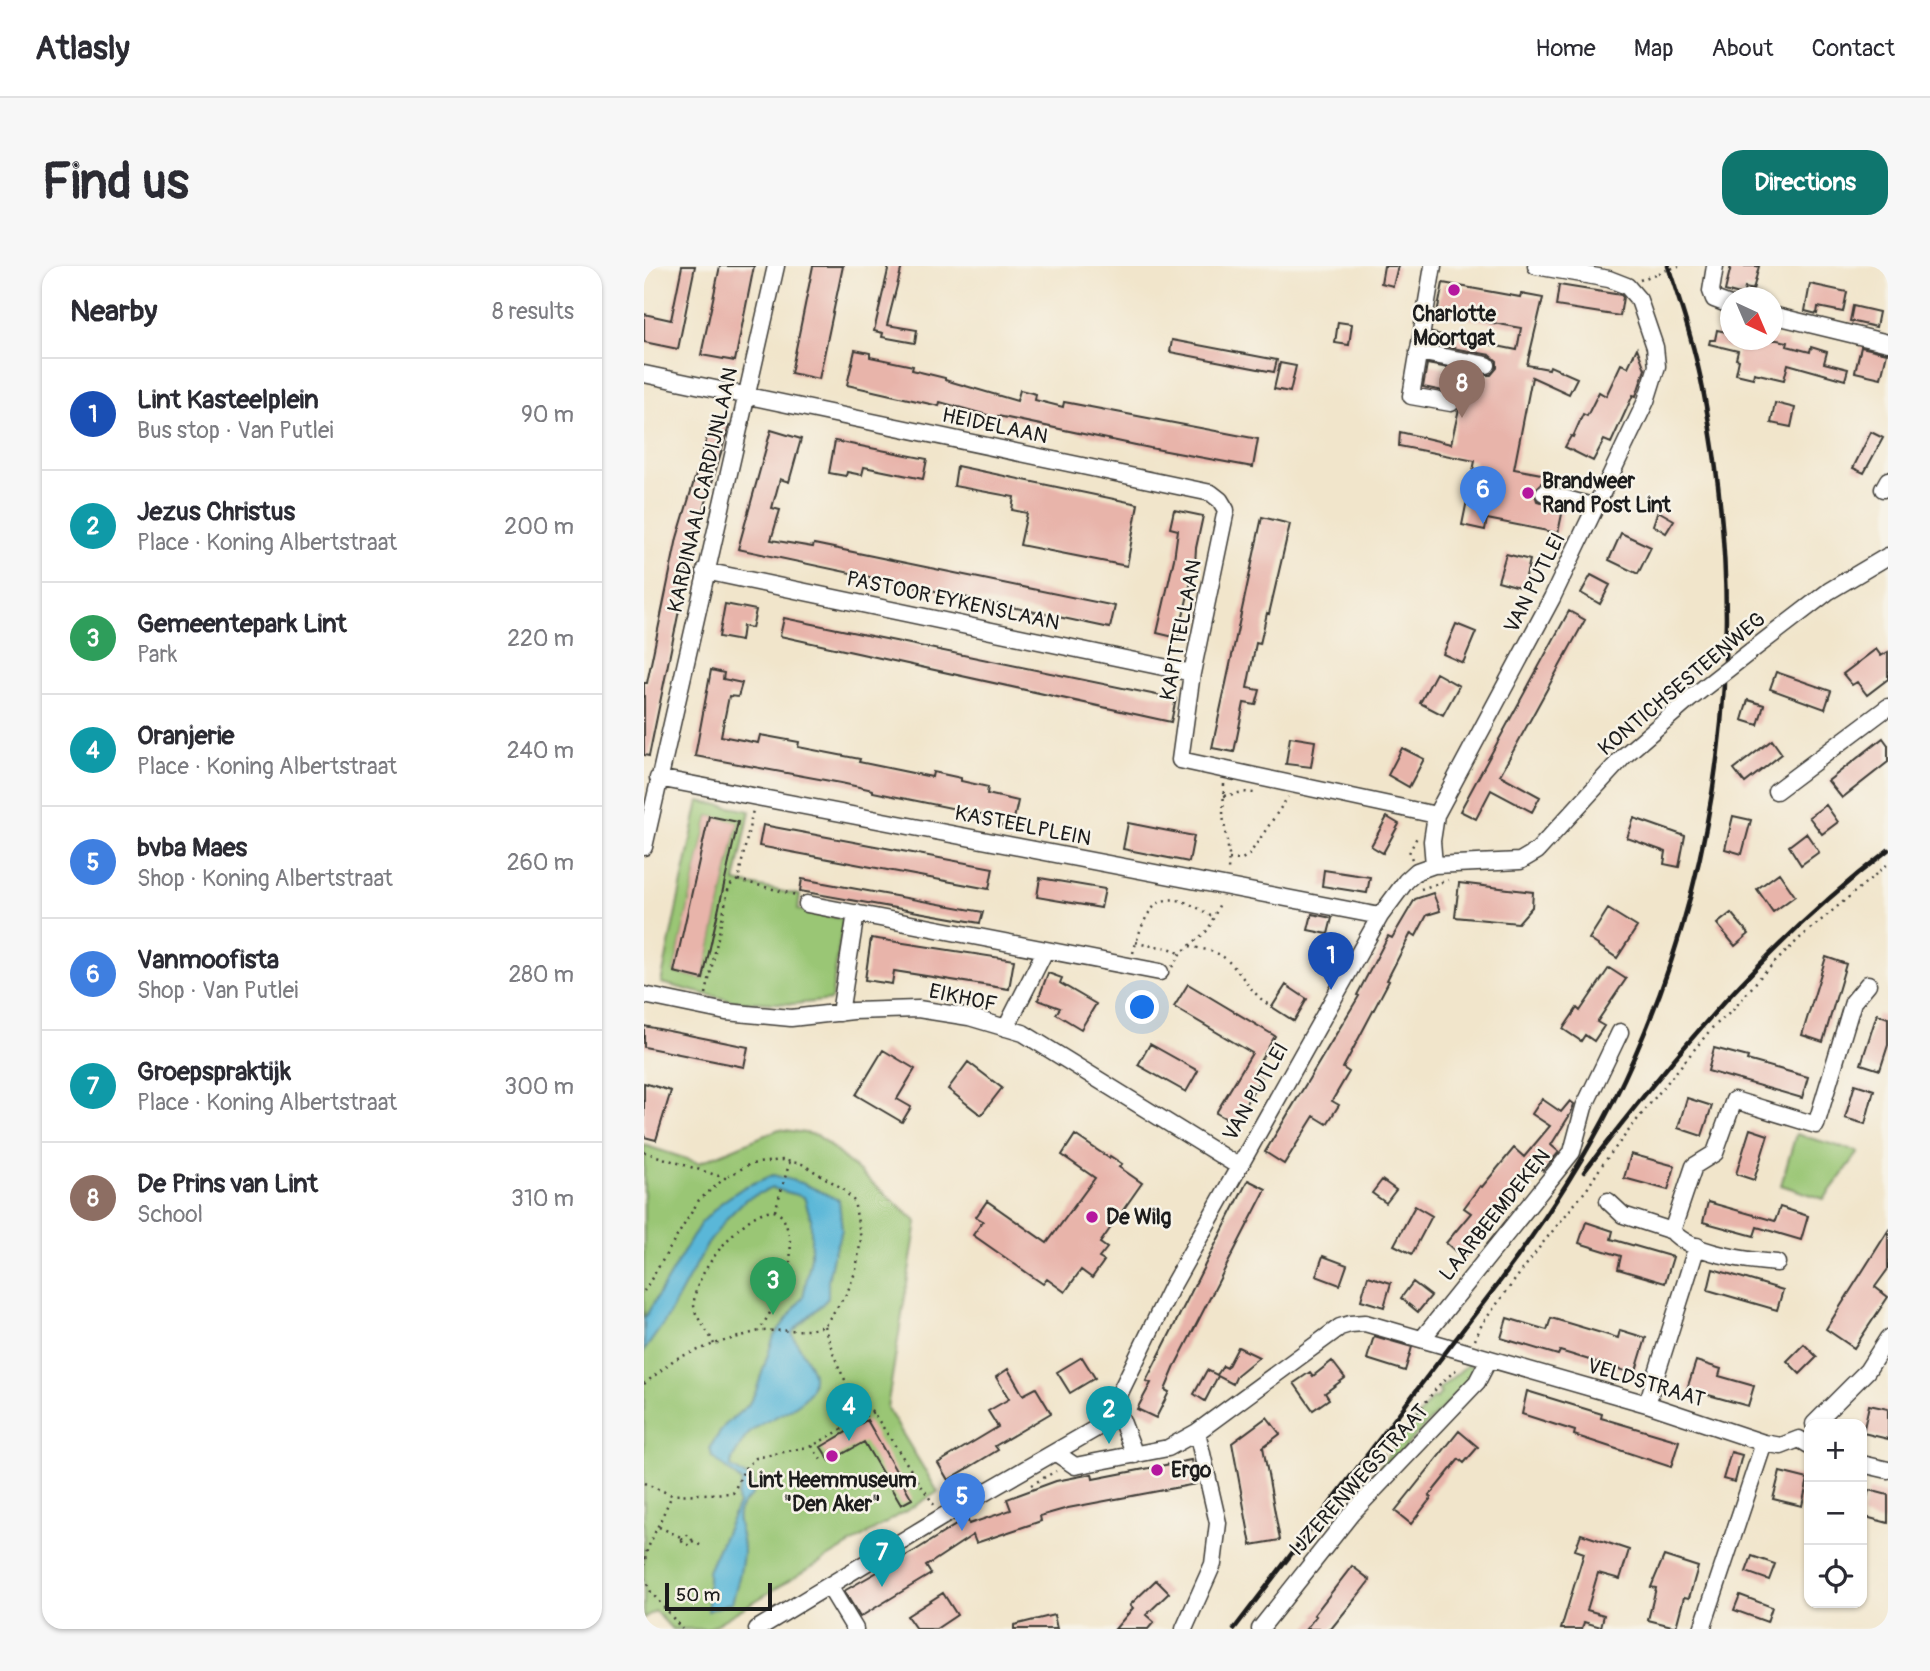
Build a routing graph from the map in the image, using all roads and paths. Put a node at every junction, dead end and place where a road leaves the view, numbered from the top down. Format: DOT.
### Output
graph roads {
  1 [pos="776,266"];
  2 [pos="1433,266"];
  3 [pos="1536,266"];
  4 [pos="1679,266"];
  5 [pos="1715,266"];
  6 [pos="1633,283"];
  7 [pos="1720,301"];
  8 [pos="1783,317"];
  9 [pos="1888,343"];
  10 [pos="1418,352"];
  11 [pos="1487,365"];
  12 [pos="644,374"];
  13 [pos="747,396"];
  14 [pos="1451,403"];
  15 [pos="1544,492"];
  16 [pos="1596,507"];
  17 [pos="1226,510"];
  18 [pos="1888,556"];
  19 [pos="705,571"];
  20 [pos="1192,673"];
  21 [pos="1888,707"];
  22 [pos="1227,770"];
  23 [pos="658,778"];
  24 [pos="1293,784"];
  25 [pos="1776,791"];
  26 [pos="1257,793"];
  27 [pos="1223,796"];
  28 [pos="756,797"];
  29 [pos="1279,799"];
  30 [pos="1284,802"];
  31 [pos="1436,815"];
  32 [pos="644,847"];
  33 [pos="1229,859"];
  34 [pos="1888,864"];
  35 [pos="1434,865"];
  36 [pos="738,880"];
  37 [pos="1225,886"];
  38 [pos="807,904"];
  39 [pos="856,912"];
  40 [pos="1380,916"];
  41 [pos="1214,919"];
  42 [pos="1136,942"];
  43 [pos="1190,946"];
  44 [pos="1045,951"];
  45 [pos="1180,954"];
  46 [pos="1129,966"];
  47 [pos="1160,972"];
  48 [pos="1868,984"];
  49 [pos="644,995"];
  50 [pos="1269,1005"];
  51 [pos="703,1007"];
  52 [pos="840,1013"];
  53 [pos="1006,1028"];
  54 [pos="1620,1032"];
  55 [pos="644,1152"];
  56 [pos="790,1161"];
  57 [pos="1238,1166"];
  58 [pos="725,1178"];
  59 [pos="1608,1201"];
  60 [pos="775,1211"];
  61 [pos="1672,1231"];
  62 [pos="1697,1246"];
  63 [pos="1777,1263"];
  64 [pos="644,1292"];
  65 [pos="824,1326"];
  66 [pos="759,1331"];
  67 [pos="1888,1338"];
  68 [pos="1422,1339"];
  69 [pos="714,1343"];
  70 [pos="1469,1353"];
  71 [pos="1489,1359"];
  72 [pos="644,1384"];
  73 [pos="1428,1398"];
  74 [pos="1115,1403"];
  75 [pos="1647,1404"];
  76 [pos="873,1412"];
  77 [pos="1819,1419"];
  78 [pos="1196,1432"];
  79 [pos="1804,1438"];
  80 [pos="1764,1443"];
  81 [pos="812,1446"];
  82 [pos="1056,1452"];
  83 [pos="1135,1455"];
  84 [pos="821,1460"];
  85 [pos="1867,1465"];
  86 [pos="1888,1470"];
  87 [pos="644,1483"];
  88 [pos="672,1495"];
  89 [pos="942,1517"];
  90 [pos="659,1527"];
  91 [pos="683,1538"];
  92 [pos="692,1541"];
  93 [pos="704,1547"];
  94 [pos="646,1549"];
  95 [pos="644,1566"];
  96 [pos="644,1578"];
  97 [pos="829,1586"];
  98 [pos="682,1629"];
  99 [pos="757,1629"];
  100 [pos="855,1629"];
  101 [pos="1184,1629"];
  102 [pos="1260,1629"];
  103 [pos="1702,1629"];
  1 -- 13 [label="street, KARDINAAL CARDIJNLAAN"];
  2 -- 10 [label="street"];
  3 -- 6 [label="street"];
  4 -- 6 [label="path, bridge"];
  5 -- 7 [label="street"];
  6 -- 16 [label="street, VAN PUTLEI"];
  8 -- 9 [label="street"];
  10 -- 11 [label="street"];
  10 -- 14 [label="street"];
  12 -- 13 [label="street, HEIDELAAN"];
  13 -- 17 [label="street, HEIDELAAN"];
  13 -- 19 [label="street, KARDINAAL CARDIJNLAAN"];
  15 -- 16 [label="street"];
  16 -- 31 [label="street, VAN PUTLEI"];
  17 -- 20 [label="street, KAPITTELLAAN"];
  18 -- 35 [label="street, KONTICHSESTEENWEG, bridge"];
  19 -- 20 [label="street, PASTOOR EYKENSLAAN"];
  19 -- 23 [label="street, KARDINAAL CARDIJNLAAN"];
  20 -- 22 [label="street, KAPITTELLAAN"];
  21 -- 25 [label="street"];
  22 -- 24 [label="street"];
  22 -- 27 [label="path"];
  23 -- 28 [label="street, KASTEELPLEIN"];
  23 -- 32 [label="street, KARDINAAL CARDIJNLAAN"];
  24 -- 30 [label="path"];
  24 -- 31 [label="street"];
  26 -- 27 [label="path"];
  27 -- 33 [label="path"];
  28 -- 36 [label="path"];
  28 -- 37 [label="street, KASTEELPLEIN"];
  29 -- 30 [label="path"];
  30 -- 33 [label="path"];
  31 -- 35 [label="street, VAN PUTLEI"];
  33 -- 37 [label="path"];
  34 -- 70 [label="path"];
  35 -- 40 [label="street, VAN PUTLEI"];
  36 -- 38 [label="path"];
  36 -- 51 [label="path"];
  37 -- 40 [label="street, KASTEELPLEIN"];
  37 -- 41 [label="path"];
  38 -- 39 [label="street"];
  39 -- 44 [label="street"];
  39 -- 52 [label="street"];
  40 -- 57 [label="street, VAN PUTLEI"];
  41 -- 42 [label="path"];
  41 -- 43 [label="path"];
  42 -- 45 [label="path"];
  42 -- 46 [label="path"];
  43 -- 45 [label="path"];
  43 -- 50 [label="path"];
  44 -- 46 [label="street"];
  44 -- 53 [label="street"];
  45 -- 47 [label="path"];
  46 -- 47 [label="street"];
  48 -- 61 [label="street"];
  49 -- 51 [label="street, EIKHOF"];
  51 -- 52 [label="street, EIKHOF"];
  52 -- 53 [label="street, EIKHOF"];
  53 -- 57 [label="street, EIKHOF"];
  54 -- 68 [label="street, LAARBEEMDEKEN"];
  55 -- 58 [label="path"];
  56 -- 58 [label="path"];
  56 -- 60 [label="path"];
  56 -- 65 [label="path"];
  57 -- 74 [label="street, VAN PUTLEI"];
  58 -- 64 [label="path"];
  59 -- 61 [label="street"];
  60 -- 66 [label="path"];
  60 -- 69 [label="path"];
  61 -- 62 [label="street"];
  62 -- 63 [label="street"];
  62 -- 75 [label="street"];
  65 -- 66 [label="path"];
  65 -- 76 [label="path"];
  66 -- 69 [label="path"];
  67 -- 77 [label="street"];
  68 -- 70 [label="street, VELDSTRAAT"];
  68 -- 78 [label="street, VELDSTRAAT"];
  69 -- 72 [label="path"];
  70 -- 71 [label="street, VELDSTRAAT"];
  70 -- 73 [label="path"];
  71 -- 75 [label="street, VELDSTRAAT"];
  71 -- 102 [label="street, IJZERENWEGSTRAAT"];
  74 -- 82 [label="street, VAN PUTLEI"];
  74 -- 83 [label="street"];
  75 -- 80 [label="street, VELDSTRAAT"];
  76 -- 81 [label="path"];
  76 -- 89 [label="path"];
  78 -- 83 [label="street, VELDSTRAAT"];
  78 -- 101 [label="street"];
  79 -- 80 [label="street, VELDSTRAAT"];
  80 -- 103 [label="street"];
  81 -- 84 [label="path"];
  81 -- 88 [label="path"];
  82 -- 83 [label="street, VELDSTRAAT"];
  82 -- 89 [label="street, VAN PUTLEI"];
  85 -- 86 [label="street"];
  87 -- 88 [label="path"];
  88 -- 90 [label="path"];
  89 -- 97 [label="street, VAN PUTLEI"];
  90 -- 91 [label="path"];
  90 -- 94 [label="path"];
  91 -- 92 [label="path"];
  91 -- 92 [label="path"];
  92 -- 93 [label="path"];
  94 -- 95 [label="path"];
  96 -- 98 [label="path"];
  97 -- 99 [label="street, VAN PUTLEI"];
  97 -- 100 [label="street"];
}
